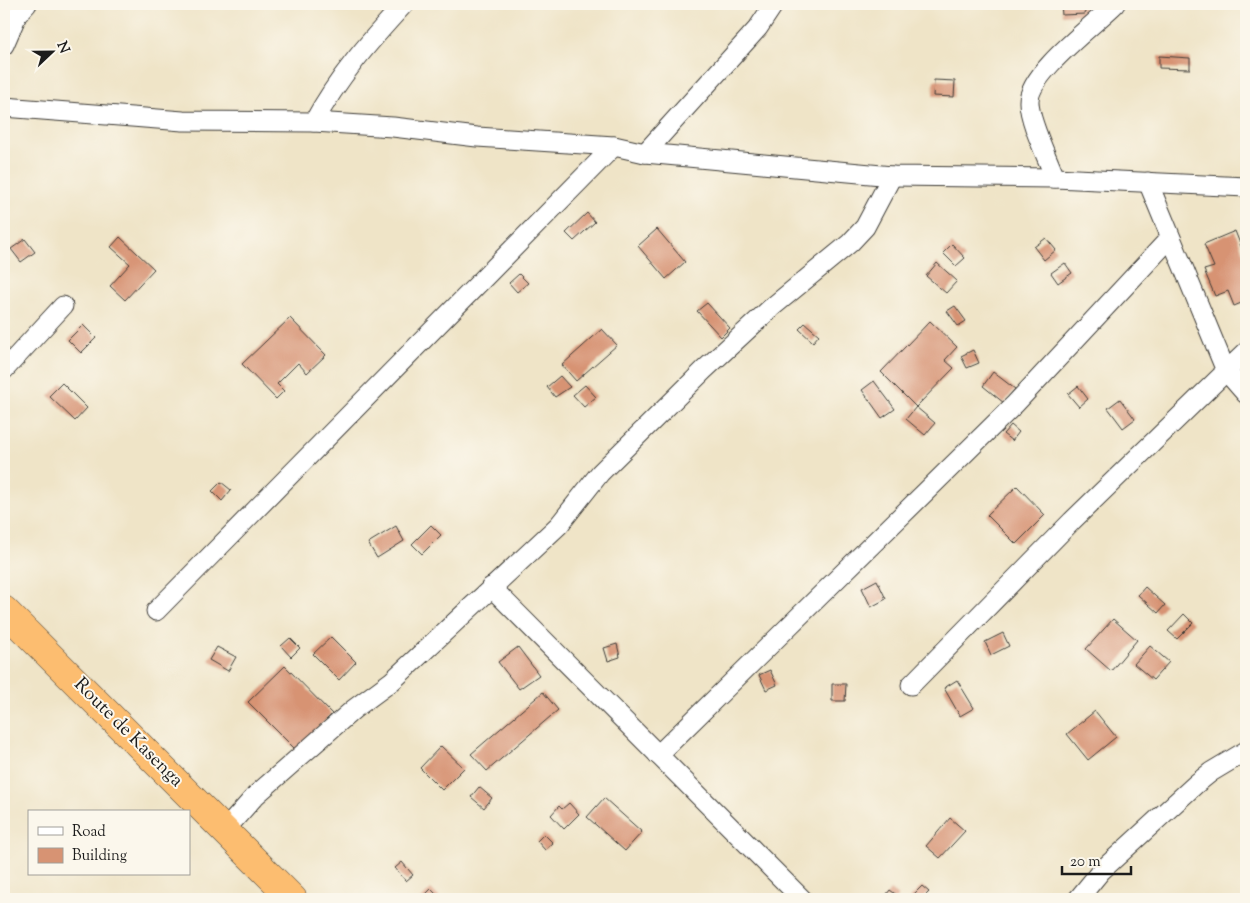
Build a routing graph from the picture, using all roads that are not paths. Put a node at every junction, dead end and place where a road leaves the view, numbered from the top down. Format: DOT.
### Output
graph roads {
  1 [pos="27,4"];
  2 [pos="404,4"];
  3 [pos="774,4"];
  4 [pos="1115,4"];
  5 [pos="4,45"];
  6 [pos="4,107"];
  7 [pos="314,122"];
  8 [pos="614,146"];
  9 [pos="645,153"];
  10 [pos="892,176"];
  11 [pos="1055,178"];
  12 [pos="1148,182"];
  13 [pos="1246,187"];
  14 [pos="1170,238"];
  15 [pos="63,306"];
  16 [pos="1246,352"];
  17 [pos="4,370"];
  18 [pos="1226,371"];
  19 [pos="1246,394"];
  20 [pos="491,587"];
  21 [pos="4,610"];
  22 [pos="156,611"];
  23 [pos="912,685"];
  24 [pos="1246,751"];
  25 [pos="658,755"];
  26 [pos="225,830"];
  27 [pos="293,899"];
  28 [pos="802,899"];
  29 [pos="1078,899"];
  1 -- 5 [label="street"];
  2 -- 7 [label="street"];
  3 -- 9 [label="street"];
  4 -- 11 [label="street"];
  6 -- 7 [label="street"];
  7 -- 8 [label="street"];
  8 -- 9 [label="street"];
  8 -- 22 [label="street"];
  9 -- 10 [label="street"];
  10 -- 11 [label="street"];
  10 -- 20 [label="street"];
  11 -- 12 [label="street"];
  12 -- 13 [label="street"];
  12 -- 14 [label="street"];
  14 -- 18 [label="street"];
  14 -- 25 [label="street"];
  15 -- 17 [label="street"];
  16 -- 18 [label="street"];
  18 -- 19 [label="street"];
  18 -- 23 [label="street"];
  20 -- 25 [label="street"];
  20 -- 26 [label="street"];
  21 -- 26 [label="highway, Route de Kasenga"];
  24 -- 29 [label="street"];
  25 -- 28 [label="street"];
  26 -- 27 [label="highway, Route de Kasenga"];
}
